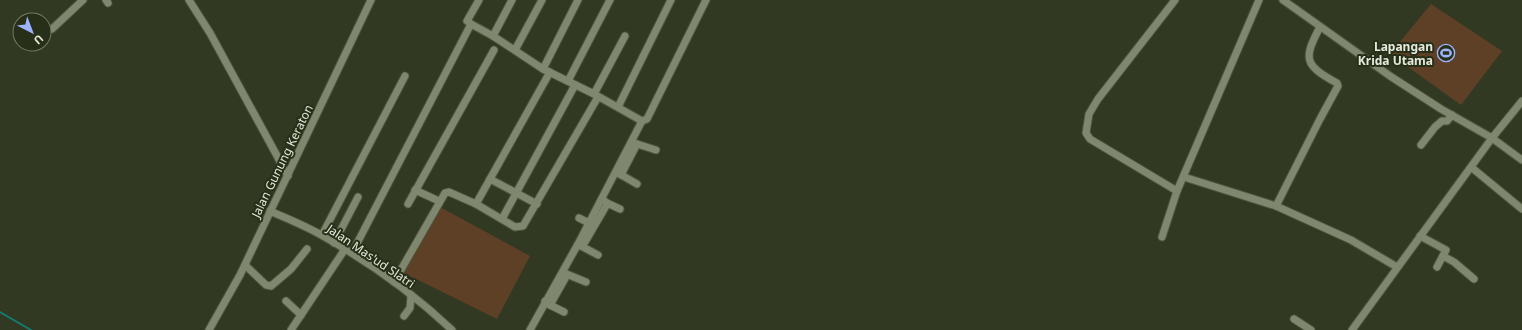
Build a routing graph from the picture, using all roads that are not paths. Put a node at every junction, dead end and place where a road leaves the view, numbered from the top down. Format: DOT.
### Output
graph roads {
  1 [pos="83,0"];
  2 [pos="189,0"];
  3 [pos="371,0"];
  4 [pos="479,0"];
  5 [pos="512,0"];
  6 [pos="542,0"];
  7 [pos="578,0"];
  8 [pos="610,0"];
  9 [pos="671,0"];
  10 [pos="706,0"];
  11 [pos="1176,0"];
  12 [pos="1259,0"];
  13 [pos="1283,0"];
  14 [pos="471,24"];
  15 [pos="1320,27"];
  16 [pos="52,29"];
  17 [pos="493,36"];
  18 [pos="625,36"];
  19 [pos="494,50"];
  20 [pos="515,50"];
  21 [pos="546,70"];
  22 [pos="405,76"];
  23 [pos="568,81"];
  24 [pos="575,85"];
  25 [pos="596,95"];
  26 [pos="1522,101"];
  27 [pos="618,107"];
  28 [pos="1452,115"];
  29 [pos="642,122"];
  30 [pos="1492,138"];
  31 [pos="634,143"];
  32 [pos="1421,145"];
  33 [pos="656,150"];
  34 [pos="1522,160"];
  35 [pos="1471,167"];
  36 [pos="618,174"];
  37 [pos="288,176"];
  38 [pos="1184,177"];
  39 [pos="490,179"];
  40 [pos="637,184"];
  41 [pos="415,190"];
  42 [pos="1177,191"];
  43 [pos="516,193"];
  44 [pos="358,197"];
  45 [pos="439,201"];
  46 [pos="604,201"];
  47 [pos="408,204"];
  48 [pos="476,204"];
  49 [pos="537,204"];
  50 [pos="1276,206"];
  51 [pos="620,208"];
  52 [pos="1522,210"];
  53 [pos="270,211"];
  54 [pos="580,218"];
  55 [pos="502,219"];
  56 [pos="589,223"];
  57 [pos="322,235"];
  58 [pos="1420,236"];
  59 [pos="1162,237"];
  60 [pos="334,242"];
  61 [pos="579,245"];
  62 [pos="307,249"];
  63 [pos="348,251"];
  64 [pos="598,255"];
  65 [pos="1443,256"];
  66 [pos="245,265"];
  67 [pos="1397,267"];
  68 [pos="1437,267"];
  69 [pos="564,274"];
  70 [pos="1474,279"];
  71 [pos="394,282"];
  72 [pos="586,282"];
  73 [pos="411,296"];
  74 [pos="286,301"];
  75 [pos="548,303"];
  76 [pos="564,312"];
  77 [pos="301,315"];
  78 [pos="404,316"];
  79 [pos="1294,318"];
  80 [pos="448,329"];
  81 [pos="209,330"];
  82 [pos="291,330"];
  83 [pos="530,330"];
  84 [pos="1311,330"];
  85 [pos="1352,330"];
  1 -- 16 [label="street"];
  2 -- 37 [label="street"];
  3 -- 37 [label="street, Jalan Gunung Keraton"];
  4 -- 14 [label="street"];
  5 -- 17 [label="street"];
  6 -- 20 [label="street"];
  7 -- 21 [label="street"];
  8 -- 23 [label="street"];
  9 -- 27 [label="street"];
  10 -- 29 [label="street"];
  11 -- 42 [label="street"];
  12 -- 38 [label="street"];
  13 -- 15 [label="street"];
  14 -- 17 [label="street"];
  14 -- 63 [label="street"];
  15 -- 28 [label="street"];
  15 -- 50 [label="street"];
  17 -- 20 [label="street"];
  18 -- 25 [label="street"];
  19 -- 41 [label="street"];
  20 -- 21 [label="street"];
  21 -- 23 [label="street"];
  21 -- 39 [label="street"];
  22 -- 57 [label="street"];
  23 -- 24 [label="street"];
  24 -- 25 [label="street"];
  24 -- 43 [label="street"];
  25 -- 27 [label="street"];
  25 -- 49 [label="street"];
  26 -- 30 [label="street"];
  27 -- 29 [label="street"];
  28 -- 30 [label="street"];
  28 -- 32 [label="street"];
  29 -- 31 [label="street"];
  30 -- 34 [label="street"];
  30 -- 35 [label="street"];
  31 -- 33 [label="street"];
  31 -- 36 [label="street"];
  35 -- 52 [label="street"];
  35 -- 58 [label="street"];
  36 -- 40 [label="street"];
  36 -- 46 [label="street"];
  37 -- 53 [label="street, Jalan Gunung Keraton"];
  38 -- 42 [label="street"];
  38 -- 50 [label="street"];
  39 -- 43 [label="street"];
  39 -- 48 [label="street"];
  41 -- 45 [label="street"];
  41 -- 47 [label="street"];
  42 -- 59 [label="street"];
  43 -- 49 [label="street"];
  43 -- 55 [label="street"];
  44 -- 60 [label="street"];
  45 -- 48 [label="street"];
  45 -- 71 [label="street"];
  46 -- 51 [label="street"];
  46 -- 56 [label="street"];
  46 -- 61 [label="street"];
  48 -- 55 [label="street"];
  49 -- 55 [label="street"];
  50 -- 67 [label="street"];
  53 -- 57 [label="street, Jalan Mas'ud Slatri"];
  53 -- 66 [label="street, Jalan Gunung Keraton"];
  54 -- 56 [label="street"];
  56 -- 61 [label="street"];
  57 -- 60 [label="street, Jalan Mas'ud Slatri"];
  58 -- 65 [label="street"];
  58 -- 67 [label="street"];
  60 -- 63 [label="street, Jalan Mas'ud Slatri"];
  61 -- 64 [label="street"];
  61 -- 69 [label="street"];
  62 -- 66 [label="street"];
  63 -- 71 [label="street, Jalan Mas'ud Slatri"];
  63 -- 77 [label="street"];
  65 -- 68 [label="street"];
  65 -- 70 [label="street"];
  66 -- 81 [label="street, Jalan Gunung Keraton"];
  67 -- 85 [label="street"];
  69 -- 72 [label="street"];
  69 -- 75 [label="street"];
  71 -- 73 [label="street, Jalan Mas'ud Slatri"];
  73 -- 78 [label="street"];
  73 -- 80 [label="street, Jalan Mas'ud Slatri"];
  74 -- 77 [label="street"];
  75 -- 76 [label="street"];
  75 -- 83 [label="street"];
  77 -- 82 [label="street"];
  79 -- 84 [label="street"];
}
